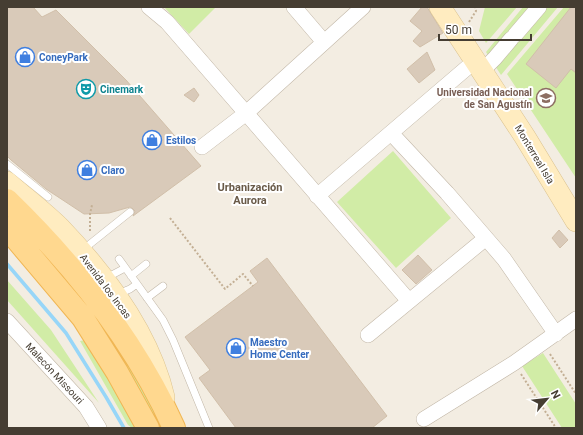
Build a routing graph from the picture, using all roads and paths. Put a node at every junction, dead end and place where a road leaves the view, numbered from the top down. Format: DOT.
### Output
graph roads {
  1 [pos="149,7"];
  2 [pos="294,7"];
  3 [pos="363,7"];
  4 [pos="440,7"];
  5 [pos="539,7"];
  6 [pos="324,42"];
  7 [pos="479,65"];
  8 [pos="245,114"];
  9 [pos="391,133"];
  10 [pos="202,147"];
  11 [pos="7,164"];
  12 [pos="7,182"];
  13 [pos="317,196"];
  14 [pos="48,197"];
  15 [pos="7,200"];
  16 [pos="92,205"];
  17 [pos="130,212"];
  18 [pos="170,218"];
  19 [pos="576,222"];
  20 [pos="16,223"];
  21 [pos="486,238"];
  22 [pos="86,249"];
  23 [pos="119,259"];
  24 [pos="146,264"];
  25 [pos="125,268"];
  26 [pos="131,276"];
  27 [pos="137,284"];
  28 [pos="163,286"];
  29 [pos="252,286"];
  30 [pos="147,298"];
  31 [pos="95,299"];
  32 [pos="409,301"];
  33 [pos="576,319"];
  34 [pos="7,321"];
  35 [pos="556,334"];
  36 [pos="368,335"];
  37 [pos="543,343"];
  38 [pos="514,363"];
  39 [pos="576,394"];
  40 [pos="424,419"];
  41 [pos="171,422"];
  42 [pos="99,428"];
  43 [pos="148,428"];
  44 [pos="209,428"];
  45 [pos="556,428"];
  1 -- 8 [label="street"];
  2 -- 6 [label="street"];
  3 -- 6 [label="street"];
  4 -- 7 [label="street, Monterreal Isla"];
  5 -- 7 [label="street"];
  6 -- 8 [label="street"];
  7 -- 9 [label="street"];
  7 -- 19 [label="street, Monterreal Isla"];
  8 -- 10 [label="street"];
  8 -- 13 [label="street"];
  9 -- 13 [label="street"];
  9 -- 21 [label="street"];
  11 -- 14 [label="lane"];
  12 -- 20 [label="main road"];
  12 -- 22 [label="street, Avenida los Incas"];
  13 -- 32 [label="street"];
  15 -- 20 [label="main road, Avenida los Incas"];
  16 -- 22 [label="path"];
  17 -- 22 [label="lane"];
  18 -- 29 [label="path"];
  20 -- 31 [label="main road, Avenida los Incas"];
  21 -- 32 [label="street"];
  21 -- 35 [label="street"];
  22 -- 31 [label="street, Avenida los Incas"];
  23 -- 25 [label="lane"];
  24 -- 26 [label="lane"];
  25 -- 26 [label="lane"];
  25 -- 31 [label="lane"];
  26 -- 27 [label="lane"];
  27 -- 30 [label="lane"];
  27 -- 31 [label="lane"];
  28 -- 30 [label="lane"];
  30 -- 44 [label="lane"];
  31 -- 41 [label="main road, Avenida los Incas"];
  31 -- 43 [label="main road, Avenida los Incas"];
  32 -- 36 [label="street"];
  33 -- 35 [label="street"];
  34 -- 42 [label="street, Malecón Missouri"];
  35 -- 37 [label="street"];
  37 -- 38 [label="street"];
  37 -- 39 [label="path"];
  38 -- 40 [label="street"];
  38 -- 45 [label="path"];
}
